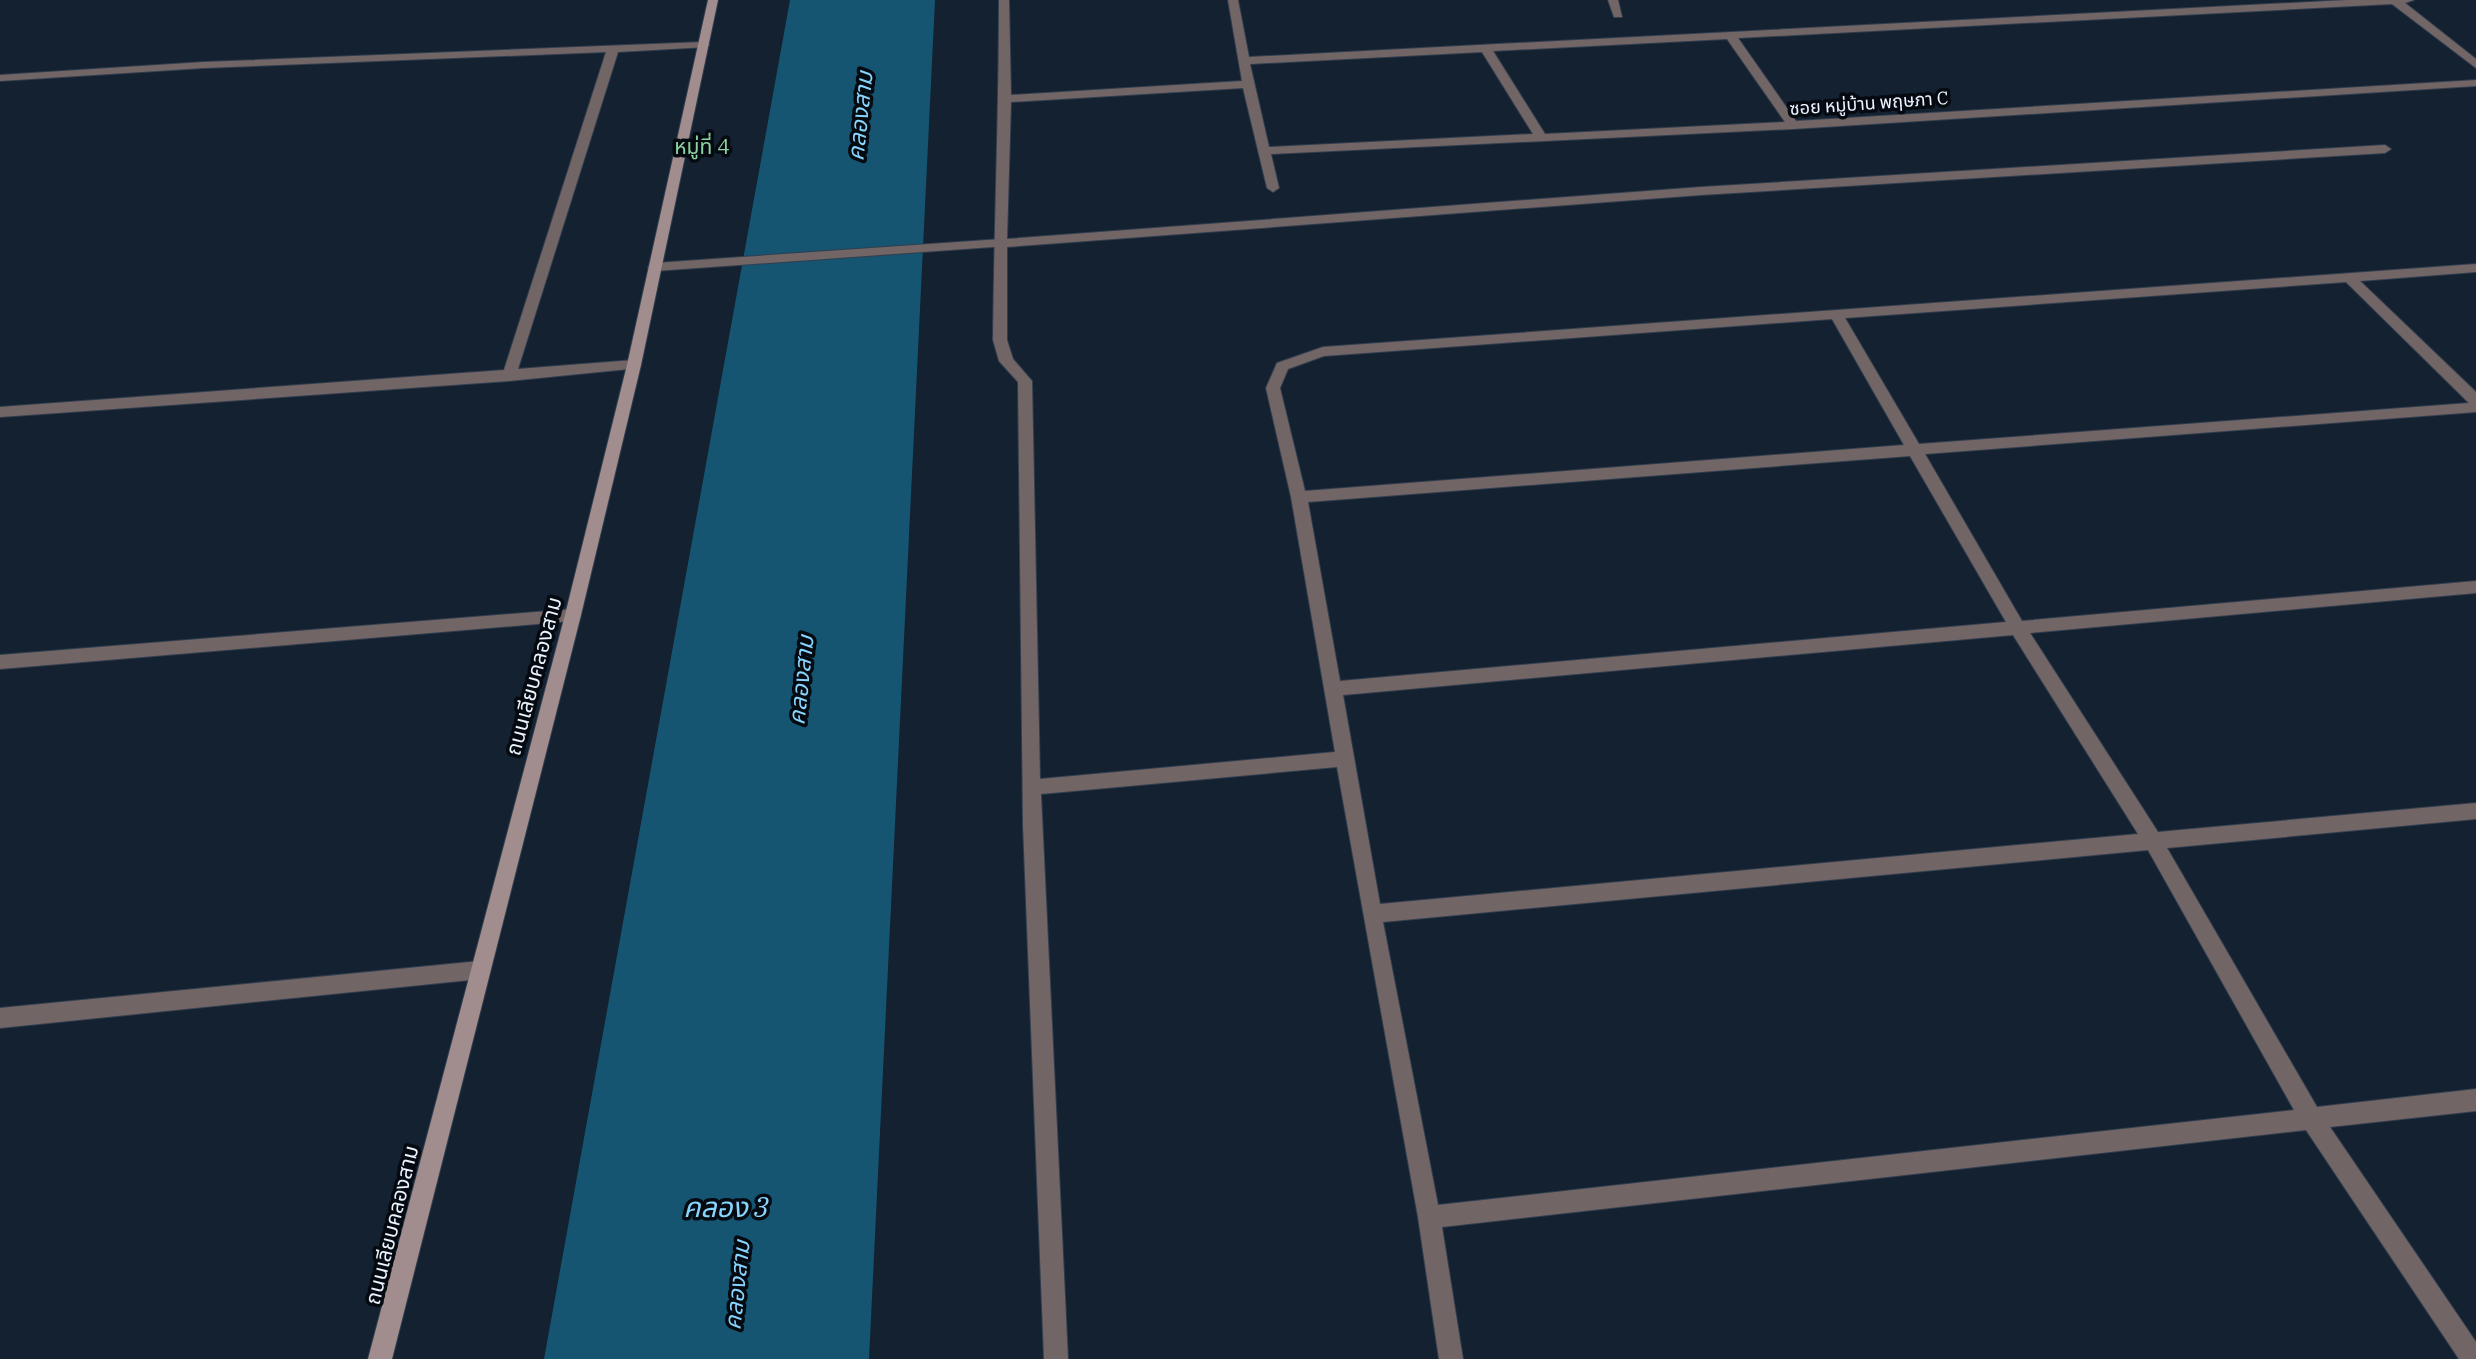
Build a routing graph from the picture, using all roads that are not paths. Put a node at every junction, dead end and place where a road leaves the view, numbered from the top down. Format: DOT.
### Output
graph roads {
  1 [pos="713,0"];
  2 [pos="1004,0"];
  3 [pos="1233,0"];
  4 [pos="1613,0"];
  5 [pos="2395,0"];
  6 [pos="2409,0"];
  7 [pos="1618,15"];
  8 [pos="1732,38"];
  9 [pos="703,45"];
  10 [pos="613,48"];
  11 [pos="1486,50"];
  12 [pos="1244,61"];
  13 [pos="2476,65"];
  14 [pos="0,78"];
  15 [pos="2476,83"];
  16 [pos="1248,84"];
  17 [pos="1005,99"];
  18 [pos="1793,125"];
  19 [pos="1542,138"];
  20 [pos="2385,149"];
  21 [pos="1264,151"];
  22 [pos="1273,188"];
  23 [pos="1002,243"];
  24 [pos="655,267"];
  25 [pos="2476,268"];
  26 [pos="2349,276"];
  27 [pos="1836,314"];
  28 [pos="634,365"];
  29 [pos="509,376"];
  30 [pos="2476,401"];
  31 [pos="2476,407"];
  32 [pos="0,412"];
  33 [pos="1916,450"];
  34 [pos="1299,497"];
  35 [pos="2476,587"];
  36 [pos="573,615"];
  37 [pos="2018,629"];
  38 [pos="0,662"];
  39 [pos="1334,690"];
  40 [pos="1346,759"];
  41 [pos="1032,787"];
  42 [pos="2476,811"];
  43 [pos="2153,841"];
  44 [pos="1372,914"];
  45 [pos="480,970"];
  46 [pos="0,1018"];
  47 [pos="2476,1100"];
  48 [pos="2311,1118"];
  49 [pos="1429,1217"];
  50 [pos="380,1359"];
  51 [pos="1056,1359"];
  52 [pos="1451,1359"];
  53 [pos="2473,1359"];
  1 -- 9 [label="main road, ถนนเลียบคลองสาม"];
  2 -- 17 [label="street"];
  3 -- 12 [label="street"];
  4 -- 7 [label="street"];
  5 -- 6 [label="street"];
  5 -- 8 [label="street"];
  5 -- 13 [label="street"];
  8 -- 11 [label="street"];
  8 -- 18 [label="street"];
  9 -- 10 [label="street"];
  9 -- 24 [label="main road, ถนนเลียบคลองสาม"];
  10 -- 14 [label="street"];
  10 -- 29 [label="street"];
  11 -- 12 [label="street"];
  11 -- 19 [label="street"];
  12 -- 16 [label="street"];
  15 -- 18 [label="street, ซอย หมู่บ้าน พฤษภา C"];
  16 -- 17 [label="street"];
  16 -- 21 [label="street"];
  17 -- 23 [label="street"];
  18 -- 19 [label="street, ซอย หมู่บ้าน พฤษภา C"];
  19 -- 21 [label="street, ซอย หมู่บ้าน พฤษภา C"];
  20 -- 23 [label="street"];
  21 -- 22 [label="street"];
  23 -- 24 [label="street"];
  23 -- 41 [label="street"];
  24 -- 28 [label="main road, ถนนเลียบคลองสาม"];
  25 -- 26 [label="street"];
  26 -- 27 [label="street"];
  26 -- 30 [label="street"];
  27 -- 33 [label="street"];
  27 -- 34 [label="street"];
  28 -- 29 [label="street"];
  28 -- 36 [label="main road, ถนนเลียบคลองสาม"];
  29 -- 32 [label="street"];
  31 -- 33 [label="street"];
  33 -- 34 [label="street"];
  33 -- 37 [label="street"];
  34 -- 39 [label="street"];
  35 -- 37 [label="street"];
  36 -- 38 [label="street"];
  36 -- 45 [label="main road, ถนนเลียบคลองสาม"];
  37 -- 39 [label="street"];
  37 -- 43 [label="street"];
  39 -- 40 [label="street"];
  40 -- 41 [label="street"];
  40 -- 44 [label="street"];
  41 -- 51 [label="street"];
  42 -- 43 [label="street"];
  43 -- 44 [label="street"];
  43 -- 48 [label="street"];
  44 -- 49 [label="street"];
  45 -- 46 [label="street"];
  45 -- 50 [label="main road, ถนนเลียบคลองสาม"];
  47 -- 48 [label="street"];
  48 -- 49 [label="street"];
  48 -- 53 [label="street"];
  49 -- 52 [label="street"];
}
